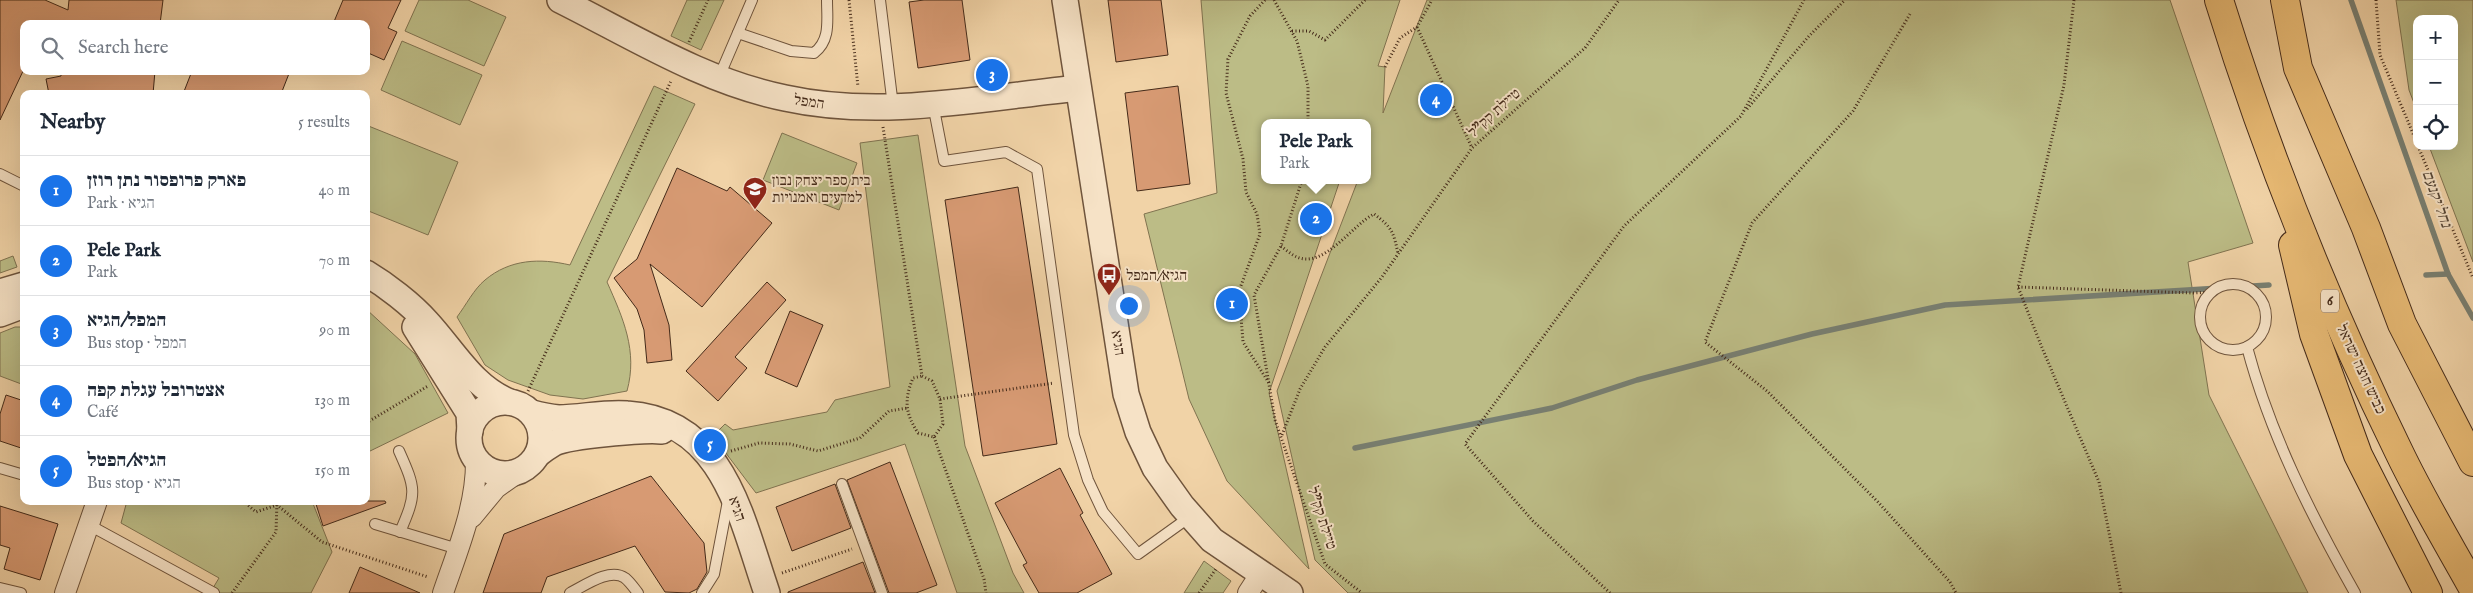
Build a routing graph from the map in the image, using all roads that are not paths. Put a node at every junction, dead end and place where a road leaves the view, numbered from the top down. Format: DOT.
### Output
graph roads {
  1 [pos="560,0"];
  2 [pos="752,0"];
  3 [pos="827,0"];
  4 [pos="880,0"];
  5 [pos="1065,0"];
  6 [pos="2218,0"];
  7 [pos="2285,0"];
  8 [pos="738,34"];
  9 [pos="719,77"];
  10 [pos="1078,88"];
  11 [pos="933,103"];
  12 [pos="878,107"];
  13 [pos="2270,151"];
  14 [pos="0,174"];
  15 [pos="20,184"];
  16 [pos="370,276"];
  17 [pos="20,286"];
  18 [pos="0,292"];
  19 [pos="402,300"];
  20 [pos="20,306"];
  21 [pos="0,314"];
  22 [pos="2247,347"];
  23 [pos="521,407"];
  24 [pos="470,432"];
  25 [pos="689,436"];
  26 [pos="400,451"];
  27 [pos="538,454"];
  28 [pos="476,458"];
  29 [pos="2473,462"];
  30 [pos="0,468"];
  31 [pos="520,471"];
  32 [pos="20,474"];
  33 [pos="842,484"];
  34 [pos="730,489"];
  35 [pos="96,505"];
  36 [pos="1190,516"];
  37 [pos="375,524"];
  38 [pos="88,525"];
  39 [pos="400,532"];
  40 [pos="460,542"];
  41 [pos="1255,583"];
  42 [pos="0,588"];
  43 [pos="445,588"];
  44 [pos="2473,588"];
  45 [pos="763,589"];
  46 [pos="583,590"];
  47 [pos="21,593"];
  48 [pos="65,593"];
  49 [pos="214,593"];
  50 [pos="570,593"];
  51 [pos="638,593"];
  52 [pos="702,593"];
  53 [pos="882,593"];
  54 [pos="1290,593"];
  55 [pos="2355,593"];
  56 [pos="2428,593"];
  1 -- 9 [label="street, המפל"];
  2 -- 8 [label="lane"];
  3 -- 8 [label="lane"];
  4 -- 12 [label="lane"];
  5 -- 10 [label="street, הגיא"];
  6 -- 13 [label="highway, כביש חוצה ישראל / 6"];
  7 -- 29 [label="highway"];
  8 -- 9 [label="lane"];
  9 -- 12 [label="street, המפל"];
  10 -- 11 [label="street, המפל"];
  10 -- 36 [label="street, הגיא"];
  11 -- 12 [label="street, המפל"];
  11 -- 36 [label="lane"];
  13 -- 44 [label="highway, כביש חוצה ישראל / 6"];
  13 -- 56 [label="highway"];
  14 -- 15 [label="lane"];
  16 -- 19 [label="street, הגיא"];
  17 -- 18 [label="street"];
  19 -- 23 [label="street, הגיא"];
  19 -- 24 [label="street, הגיא"];
  20 -- 21 [label="street"];
  22 -- 22 [label="lane"];
  22 -- 55 [label="lane"];
  23 -- 24 [label="street"];
  23 -- 25 [label="street, הגיא"];
  23 -- 27 [label="street"];
  24 -- 28 [label="street"];
  25 -- 27 [label="street"];
  25 -- 34 [label="street, הגיא"];
  26 -- 39 [label="lane"];
  27 -- 31 [label="street"];
  28 -- 31 [label="street"];
  28 -- 40 [label="street"];
  30 -- 32 [label="lane"];
  31 -- 40 [label="street"];
  33 -- 53 [label="lane"];
  34 -- 45 [label="street, הגיא"];
  34 -- 52 [label="lane"];
  35 -- 38 [label="street"];
  36 -- 41 [label="street, הגיא"];
  37 -- 39 [label="lane"];
  38 -- 48 [label="street"];
  38 -- 49 [label="lane"];
  39 -- 40 [label="lane"];
  40 -- 43 [label="street"];
  41 -- 54 [label="street, הגיא"];
  42 -- 47 [label="lane"];
  46 -- 50 [label="lane"];
  46 -- 51 [label="lane"];
}
